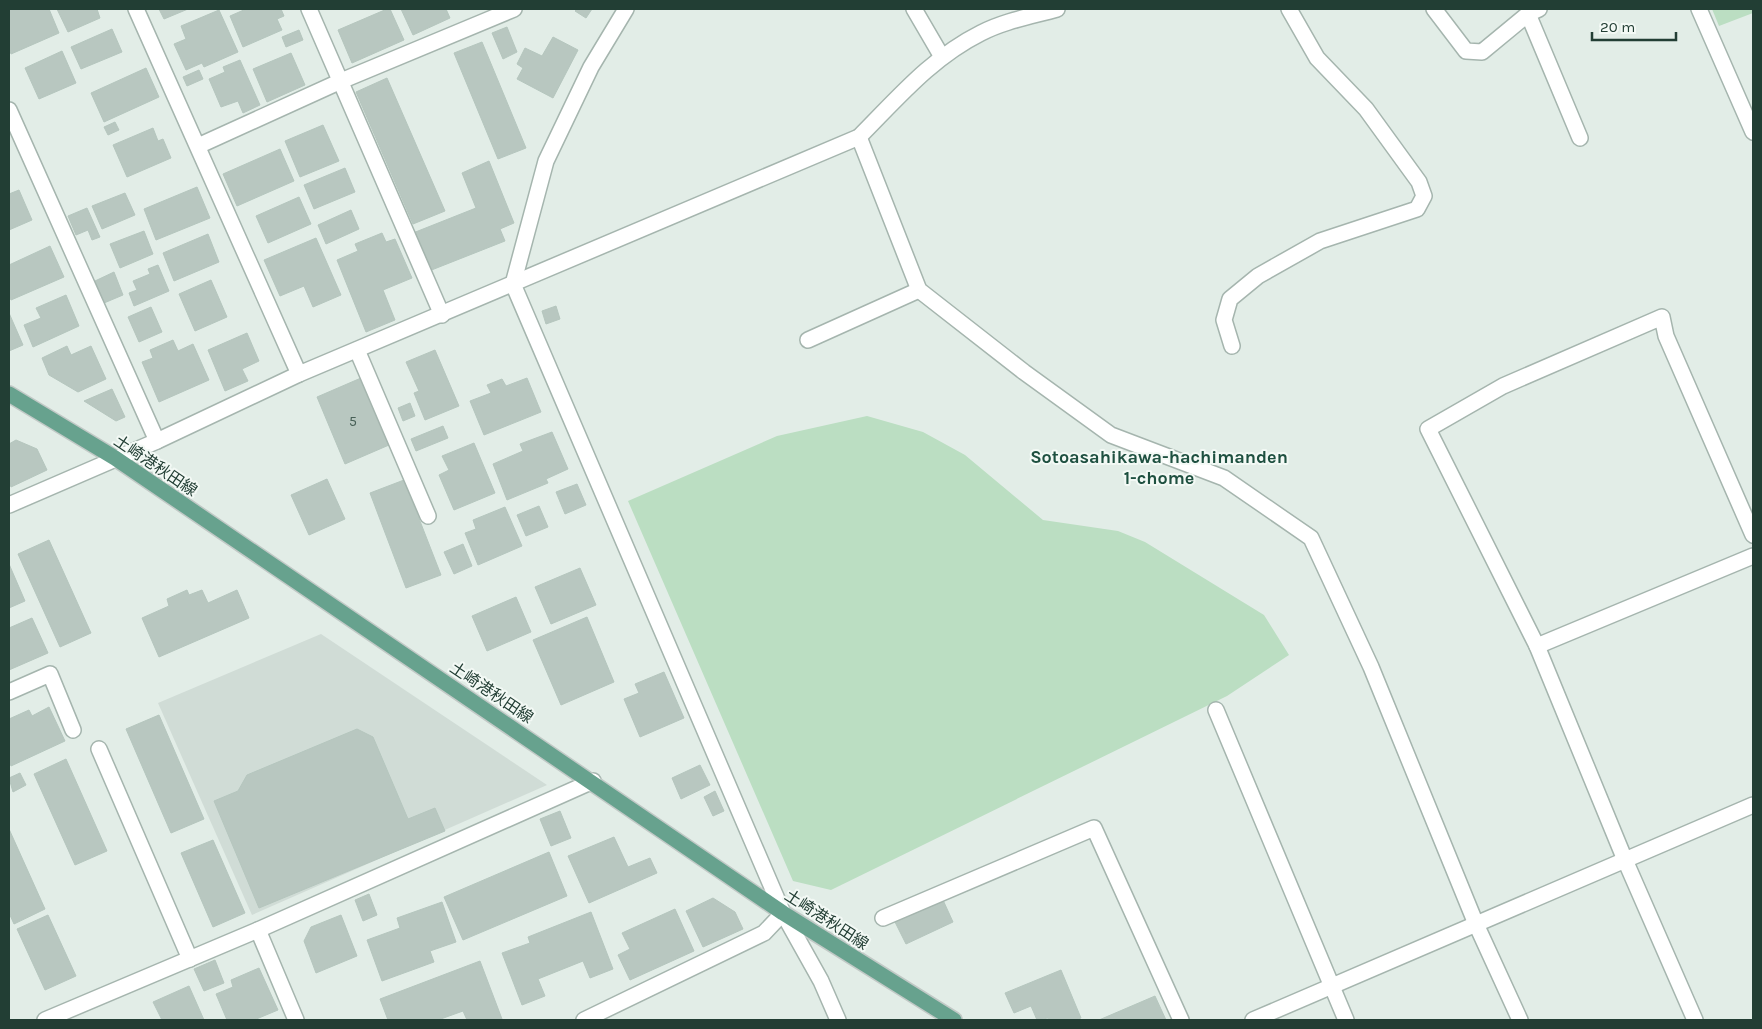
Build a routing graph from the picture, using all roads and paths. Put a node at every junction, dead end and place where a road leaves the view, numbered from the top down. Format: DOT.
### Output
graph roads {
  1 [pos="136,9"];
  2 [pos="309,9"];
  3 [pos="514,9"];
  4 [pos="626,9"];
  5 [pos="914,9"];
  6 [pos="1057,9"];
  7 [pos="1289,9"];
  8 [pos="1434,9"];
  9 [pos="1699,9"];
  10 [pos="1534,11"];
  11 [pos="485,15"];
  12 [pos="942,57"];
  13 [pos="341,81"];
  14 [pos="9,110"];
  15 [pos="1753,132"];
  16 [pos="858,137"];
  17 [pos="1580,138"];
  18 [pos="198,146"];
  19 [pos="512,284"];
  20 [pos="919,290"];
  21 [pos="442,315"];
  22 [pos="808,340"];
  23 [pos="1232,346"];
  24 [pos="358,350"];
  25 [pos="299,374"];
  26 [pos="9,394"];
  27 [pos="157,441"];
  28 [pos="115,458"];
  29 [pos="9,505"];
  30 [pos="428,516"];
  31 [pos="1753,535"];
  32 [pos="1753,556"];
  33 [pos="1537,646"];
  34 [pos="9,692"];
  35 [pos="1216,710"];
  36 [pos="73,730"];
  37 [pos="99,750"];
  38 [pos="593,781"];
  39 [pos="1753,805"];
  40 [pos="1625,860"];
  41 [pos="783,913"];
  42 [pos="883,918"];
  43 [pos="1476,924"];
  44 [pos="258,930"];
  45 [pos="190,959"];
  46 [pos="1331,987"];
  47 [pos="45,1020"];
  48 [pos="296,1020"];
  49 [pos="584,1020"];
  50 [pos="838,1020"];
  51 [pos="954,1020"];
  52 [pos="1181,1020"];
  53 [pos="1253,1020"];
  54 [pos="1346,1020"];
  55 [pos="1520,1020"];
  56 [pos="1695,1020"];
  1 -- 18 [label="street"];
  2 -- 13 [label="street"];
  3 -- 11 [label="street"];
  4 -- 19 [label="street"];
  5 -- 12 [label="street"];
  6 -- 12 [label="street"];
  7 -- 23 [label="street"];
  8 -- 10 [label="street"];
  9 -- 15 [label="street"];
  10 -- 17 [label="street"];
  11 -- 13 [label="street"];
  12 -- 16 [label="street"];
  13 -- 18 [label="street"];
  13 -- 21 [label="street"];
  14 -- 27 [label="street"];
  16 -- 19 [label="street"];
  16 -- 20 [label="street"];
  18 -- 25 [label="street"];
  19 -- 21 [label="street"];
  19 -- 41 [label="street"];
  20 -- 22 [label="street"];
  20 -- 43 [label="street"];
  21 -- 24 [label="street"];
  24 -- 25 [label="street"];
  24 -- 30 [label="street"];
  25 -- 27 [label="street"];
  26 -- 28 [label="main road, 土崎港秋田線"];
  27 -- 28 [label="street"];
  28 -- 29 [label="street"];
  28 -- 38 [label="main road, 土崎港秋田線"];
  31 -- 33 [label="street"];
  32 -- 33 [label="street"];
  33 -- 40 [label="street"];
  34 -- 36 [label="street"];
  35 -- 46 [label="street"];
  37 -- 45 [label="street"];
  38 -- 41 [label="main road, 土崎港秋田線"];
  38 -- 44 [label="street"];
  39 -- 40 [label="street"];
  40 -- 43 [label="street"];
  40 -- 56 [label="street"];
  41 -- 49 [label="street"];
  41 -- 50 [label="street"];
  41 -- 51 [label="main road, 土崎港秋田線"];
  42 -- 52 [label="street"];
  43 -- 46 [label="street"];
  43 -- 55 [label="street"];
  44 -- 45 [label="street"];
  44 -- 48 [label="street"];
  45 -- 47 [label="street"];
  46 -- 53 [label="street"];
  46 -- 54 [label="street"];
}
